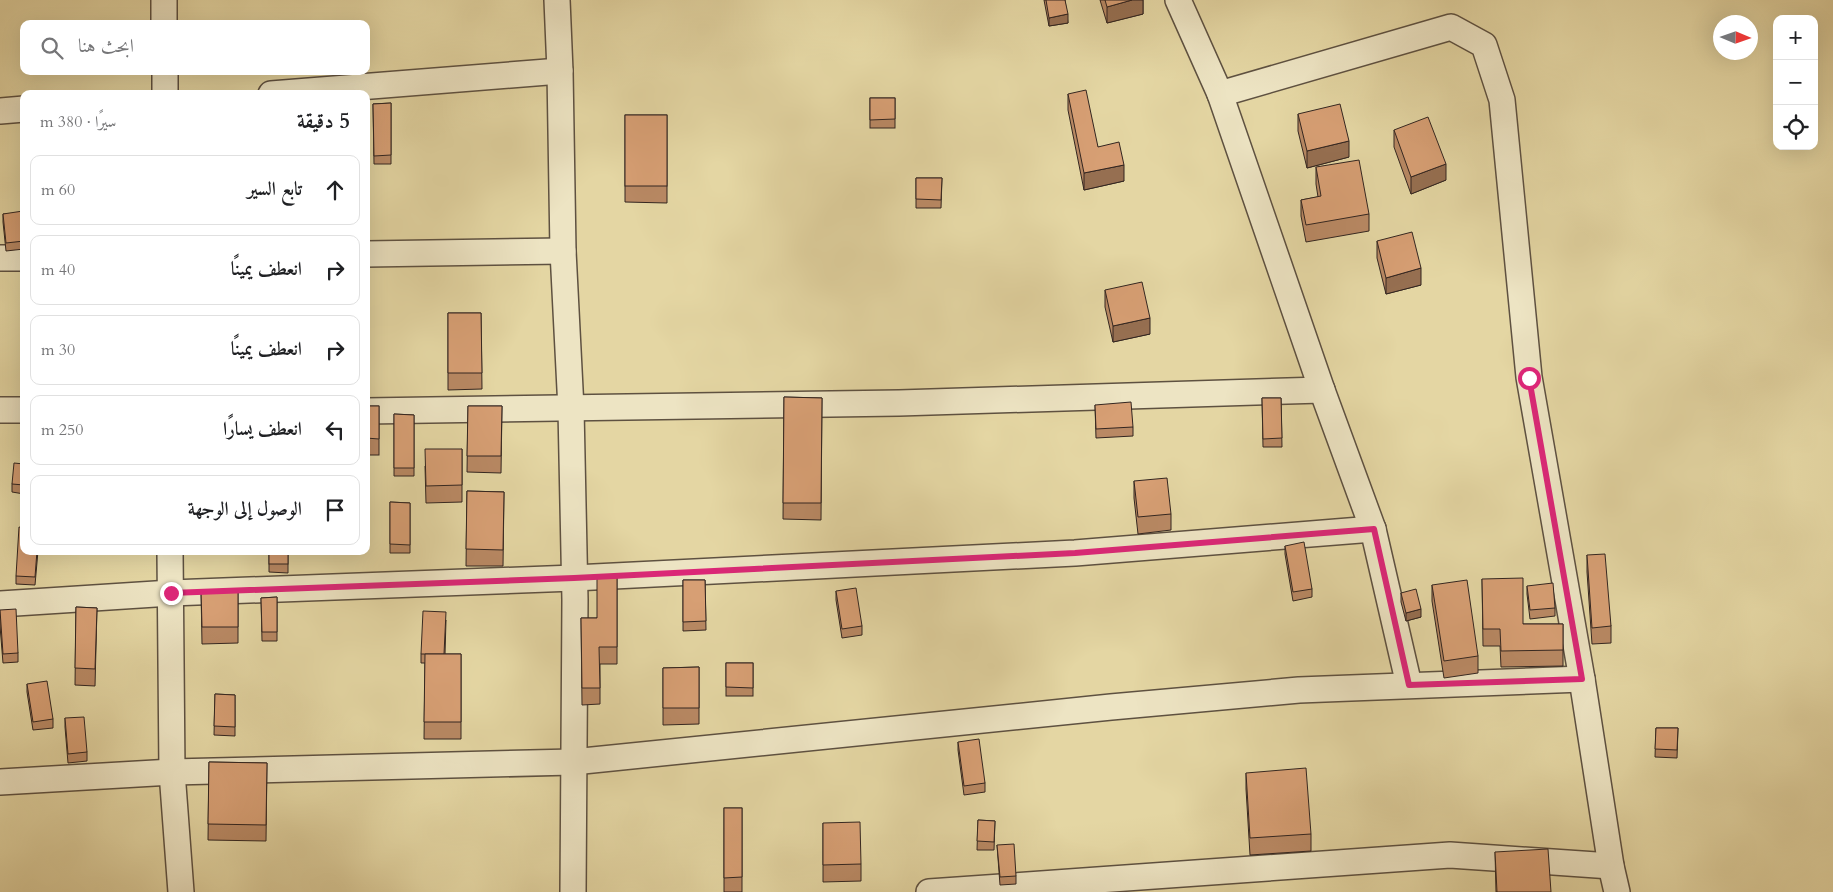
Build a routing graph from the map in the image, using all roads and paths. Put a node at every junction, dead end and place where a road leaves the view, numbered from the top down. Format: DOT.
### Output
graph roads {
  1 [pos="164,0"];
  2 [pos="557,0"];
  3 [pos="1178,0"];
  4 [pos="164,20"];
  5 [pos="560,71"];
  6 [pos="165,75"];
  7 [pos="165,90"];
  8 [pos="321,90"];
  9 [pos="1220,94"];
  10 [pos="20,109"];
  11 [pos="0,110"];
  12 [pos="563,251"];
  13 [pos="370,254"];
  14 [pos="0,258"];
  15 [pos="20,258"];
  16 [pos="1322,390"];
  17 [pos="571,409"];
  18 [pos="0,410"];
  19 [pos="20,410"];
  20 [pos="370,410"];
  21 [pos="1374,529"];
  22 [pos="170,555"];
  23 [pos="574,578"];
  24 [pos="171,593"];
  25 [pos="0,604"];
  26 [pos="1582,679"];
  27 [pos="1409,685"];
  28 [pos="573,762"];
  29 [pos="172,772"];
  30 [pos="0,782"];
  31 [pos="1611,866"];
  32 [pos="181,892"];
  33 [pos="573,892"];
  34 [pos="928,892"];
  35 [pos="1617,892"];
  1 -- 4 [label="street"];
  2 -- 5 [label="street"];
  3 -- 9 [label="street"];
  5 -- 8 [label="street"];
  5 -- 12 [label="street"];
  6 -- 7 [label="street"];
  9 -- 16 [label="street"];
  9 -- 26 [label="street"];
  10 -- 11 [label="street"];
  12 -- 13 [label="street"];
  12 -- 17 [label="street"];
  14 -- 15 [label="street"];
  16 -- 17 [label="street"];
  16 -- 21 [label="street"];
  17 -- 20 [label="street"];
  17 -- 23 [label="street"];
  18 -- 19 [label="street"];
  21 -- 23 [label="street"];
  21 -- 27 [label="street"];
  22 -- 24 [label="street"];
  23 -- 24 [label="street"];
  23 -- 28 [label="street"];
  24 -- 25 [label="street"];
  24 -- 29 [label="street"];
  26 -- 27 [label="street"];
  26 -- 31 [label="street"];
  27 -- 28 [label="street"];
  28 -- 29 [label="street"];
  28 -- 33 [label="street"];
  29 -- 30 [label="street"];
  29 -- 32 [label="street"];
  31 -- 34 [label="street"];
  31 -- 35 [label="street"];
}
